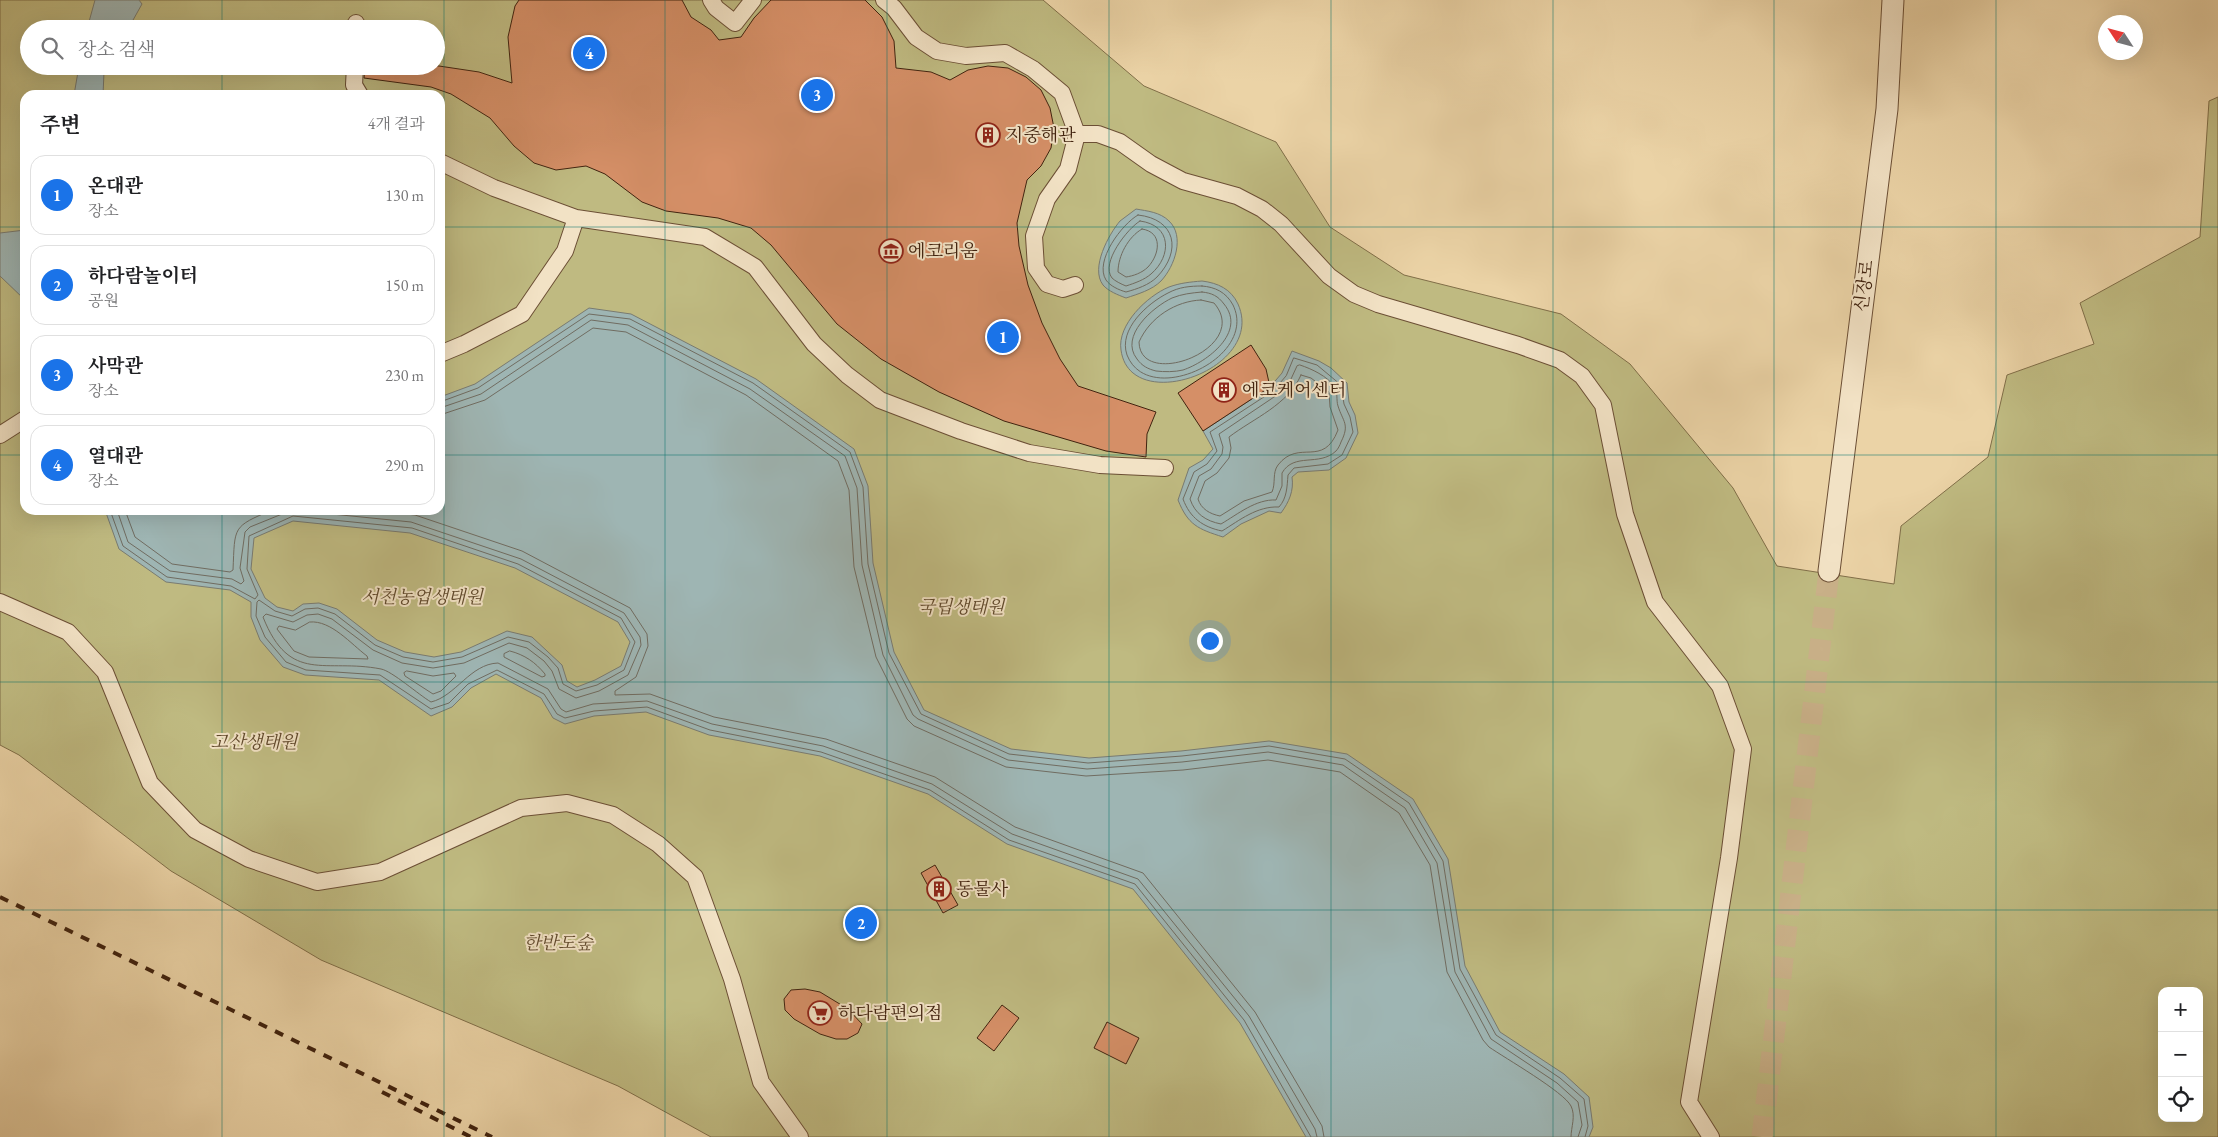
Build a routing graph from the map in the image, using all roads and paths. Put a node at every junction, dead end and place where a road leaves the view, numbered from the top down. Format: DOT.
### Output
graph roads {
  1 [pos="711,0"];
  2 [pos="753,0"];
  3 [pos="884,0"];
  4 [pos="1893,0"];
  5 [pos="355,75"];
  6 [pos="357,90"];
  7 [pos="1077,134"];
  8 [pos="445,164"];
  9 [pos="576,218"];
  10 [pos="1075,285"];
  11 [pos="445,352"];
  12 [pos="20,422"];
  13 [pos="0,435"];
  14 [pos="1165,468"];
  15 [pos="1829,571"];
  16 [pos="0,602"];
  17 [pos="800,1137"];
  18 [pos="1712,1137"];
  1 -- 2 [label="street"];
  3 -- 7 [label="street"];
  4 -- 15 [label="street, 신장로"];
  5 -- 6 [label="street"];
  7 -- 10 [label="street"];
  7 -- 18 [label="street"];
  8 -- 9 [label="street"];
  9 -- 11 [label="street"];
  9 -- 14 [label="street"];
  12 -- 13 [label="street"];
  16 -- 17 [label="street"];
}
